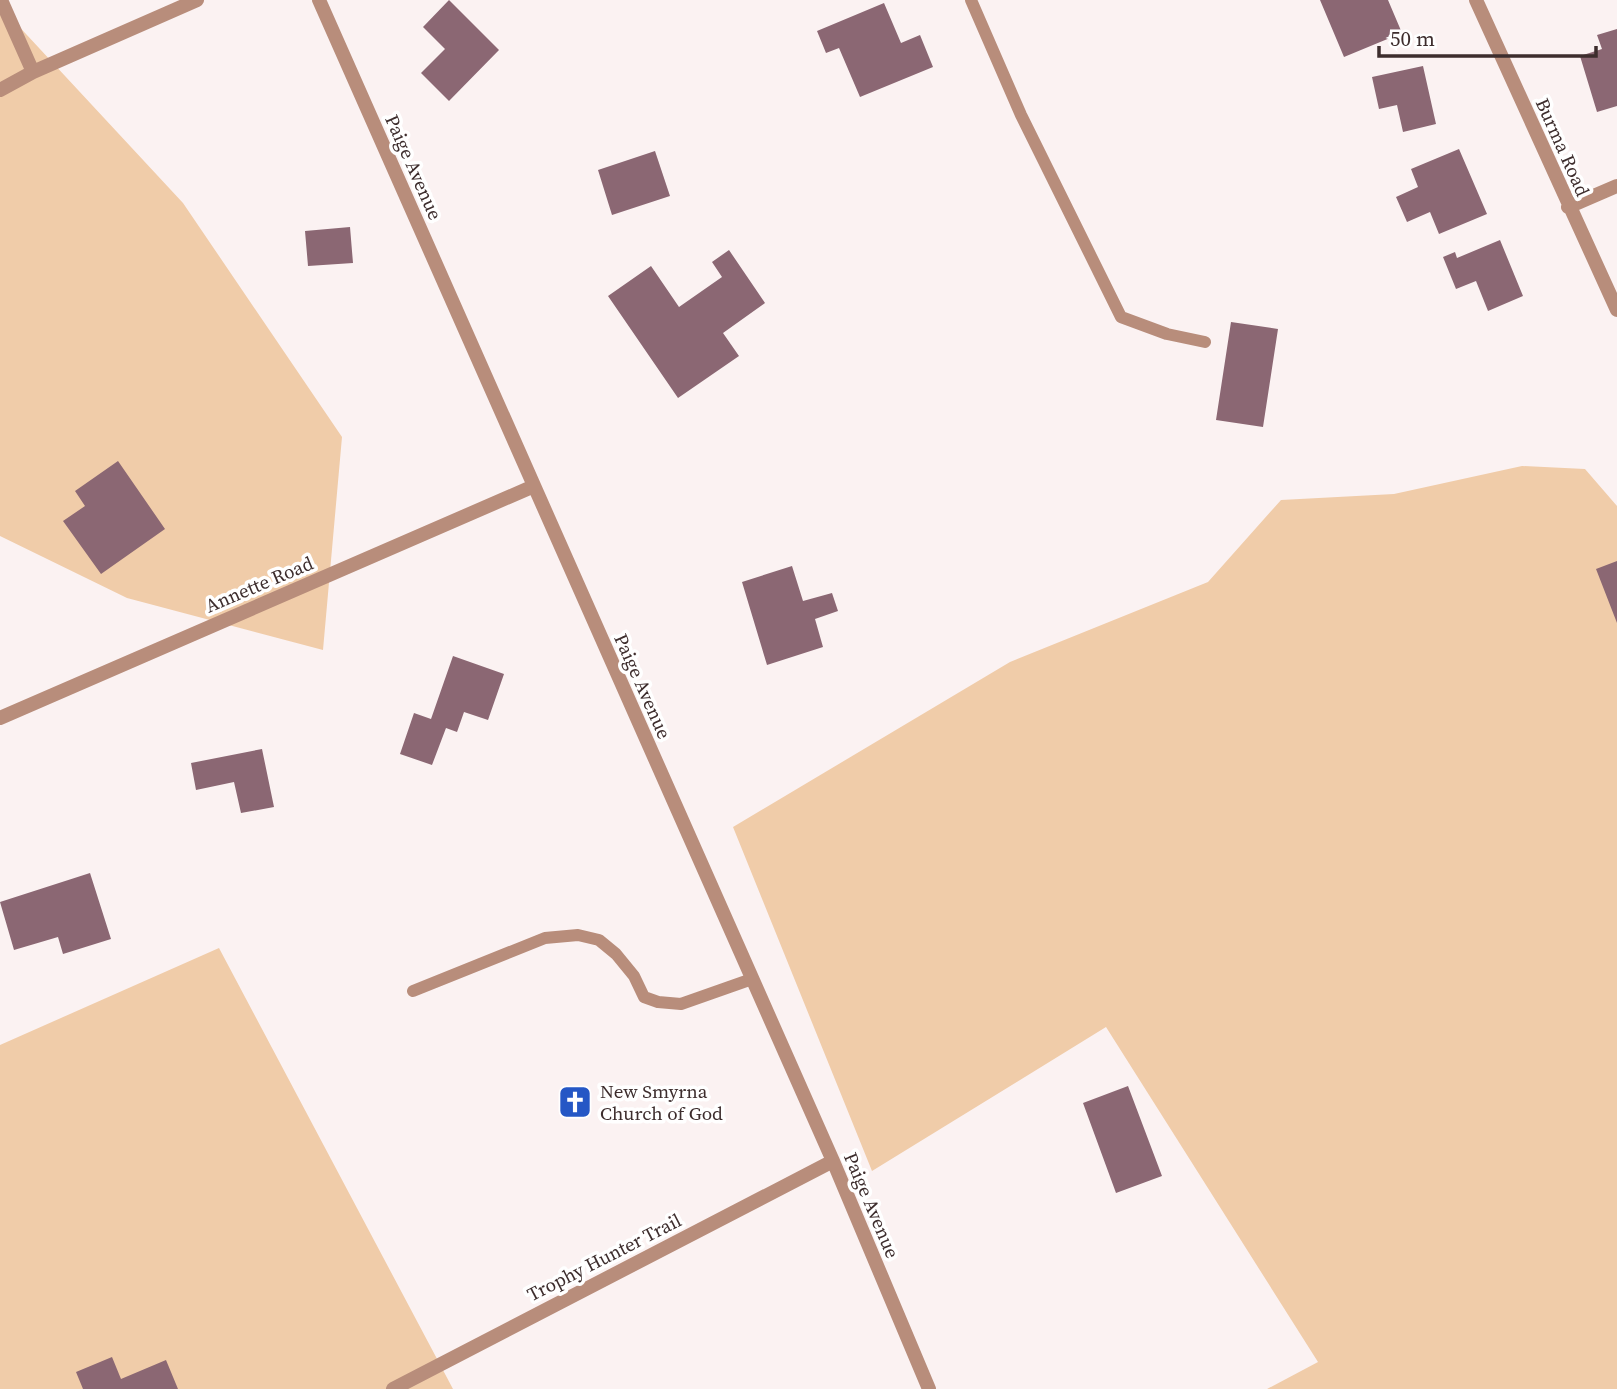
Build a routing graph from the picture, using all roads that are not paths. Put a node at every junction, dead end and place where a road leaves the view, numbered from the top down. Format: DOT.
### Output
graph roads {
  1 [pos="1,0"];
  2 [pos="197,0"];
  3 [pos="318,0"];
  4 [pos="971,0"];
  5 [pos="1476,0"];
  6 [pos="33,72"];
  7 [pos="0,90"];
  8 [pos="1617,186"];
  9 [pos="1568,206"];
  10 [pos="1617,310"];
  11 [pos="1205,342"];
  12 [pos="534,486"];
  13 [pos="0,718"];
  14 [pos="752,979"];
  15 [pos="413,991"];
  16 [pos="832,1161"];
  17 [pos="393,1389"];
  18 [pos="929,1389"];
  1 -- 6 [label="street"];
  2 -- 6 [label="street"];
  3 -- 12 [label="street, Paige Avenue"];
  4 -- 11 [label="lane"];
  5 -- 9 [label="street, Burma Road"];
  6 -- 7 [label="street"];
  8 -- 9 [label="street"];
  9 -- 10 [label="street, Burma Road"];
  12 -- 13 [label="street, Annette Road"];
  12 -- 14 [label="street, Paige Avenue"];
  14 -- 15 [label="lane"];
  14 -- 16 [label="street, Paige Avenue"];
  16 -- 17 [label="street, Trophy Hunter Trail"];
  16 -- 18 [label="street, Paige Avenue"];
}
